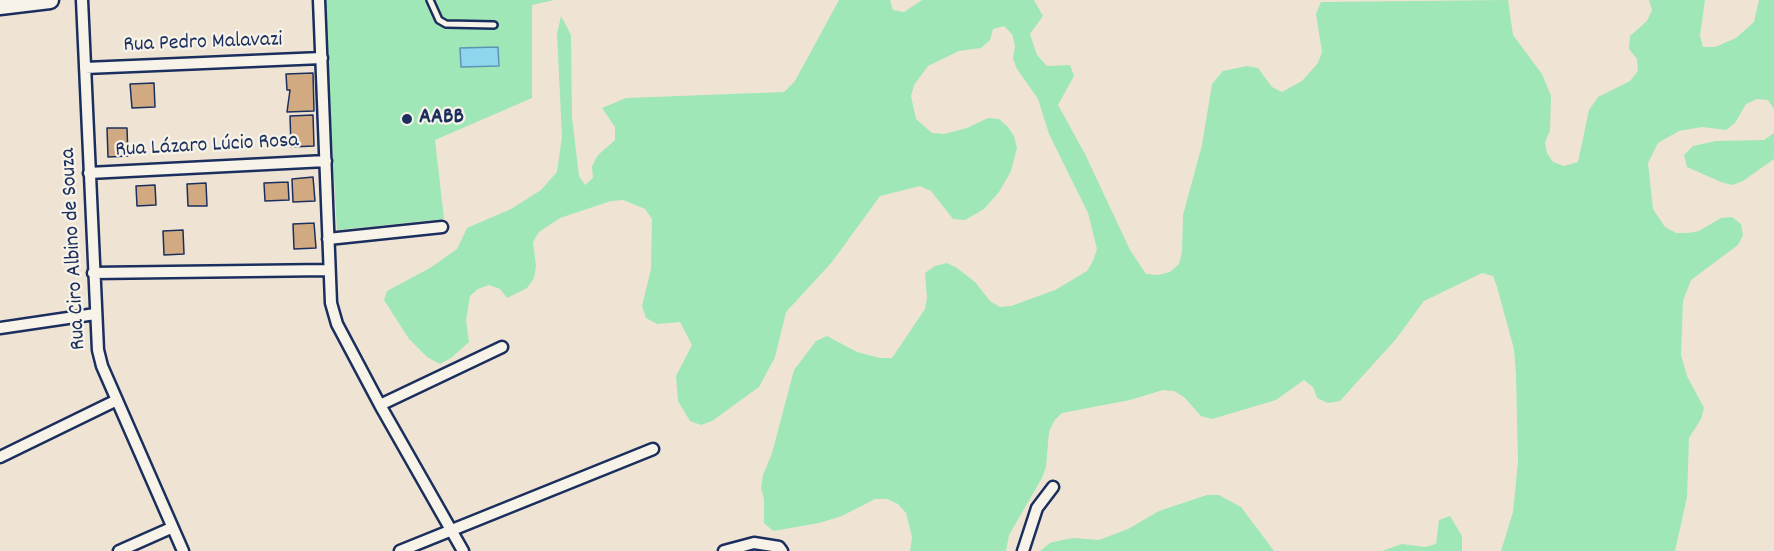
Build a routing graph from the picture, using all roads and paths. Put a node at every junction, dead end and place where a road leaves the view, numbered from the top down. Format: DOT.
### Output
graph roads {
  1 [pos="50,0"];
  2 [pos="82,0"];
  3 [pos="318,0"];
  4 [pos="430,0"];
  5 [pos="0,6"];
  6 [pos="494,25"];
  7 [pos="322,58"];
  8 [pos="85,68"];
  9 [pos="326,161"];
  10 [pos="89,173"];
  11 [pos="442,227"];
  12 [pos="328,239"];
  13 [pos="328,270"];
  14 [pos="93,273"];
  15 [pos="95,314"];
  16 [pos="0,328"];
  17 [pos="502,347"];
  18 [pos="117,400"];
  19 [pos="380,405"];
  20 [pos="652,449"];
  21 [pos="0,457"];
  22 [pos="1053,487"];
  23 [pos="171,528"];
  24 [pos="450,529"];
  25 [pos="119,551"];
  26 [pos="183,551"];
  27 [pos="400,551"];
  28 [pos="463,551"];
  29 [pos="724,551"];
  30 [pos="782,551"];
  31 [pos="1023,551"];
  1 -- 5 [label="street"];
  2 -- 8 [label="street, Rua Ciro Albino de Souza"];
  3 -- 7 [label="street"];
  4 -- 6 [label="lane"];
  7 -- 8 [label="street, Rua Pedro Malavazi"];
  7 -- 9 [label="street"];
  8 -- 10 [label="street, Rua Ciro Albino de Souza"];
  9 -- 10 [label="street, Rua Lázaro Lúcio Rosa"];
  9 -- 12 [label="street"];
  10 -- 14 [label="street, Rua Ciro Albino de Souza"];
  11 -- 12 [label="street"];
  12 -- 13 [label="street"];
  13 -- 14 [label="street"];
  13 -- 19 [label="street"];
  14 -- 15 [label="street, Rua Ciro Albino de Souza"];
  15 -- 16 [label="street"];
  15 -- 18 [label="street, Rua Ciro Albino de Souza"];
  17 -- 19 [label="street"];
  18 -- 21 [label="street"];
  18 -- 23 [label="street, Rua Ciro Albino de Souza"];
  19 -- 24 [label="street"];
  20 -- 24 [label="street"];
  22 -- 31 [label="street"];
  23 -- 25 [label="street"];
  23 -- 26 [label="street, Rua Ciro Albino de Souza"];
  24 -- 27 [label="street"];
  24 -- 28 [label="street"];
  29 -- 30 [label="street"];
}
